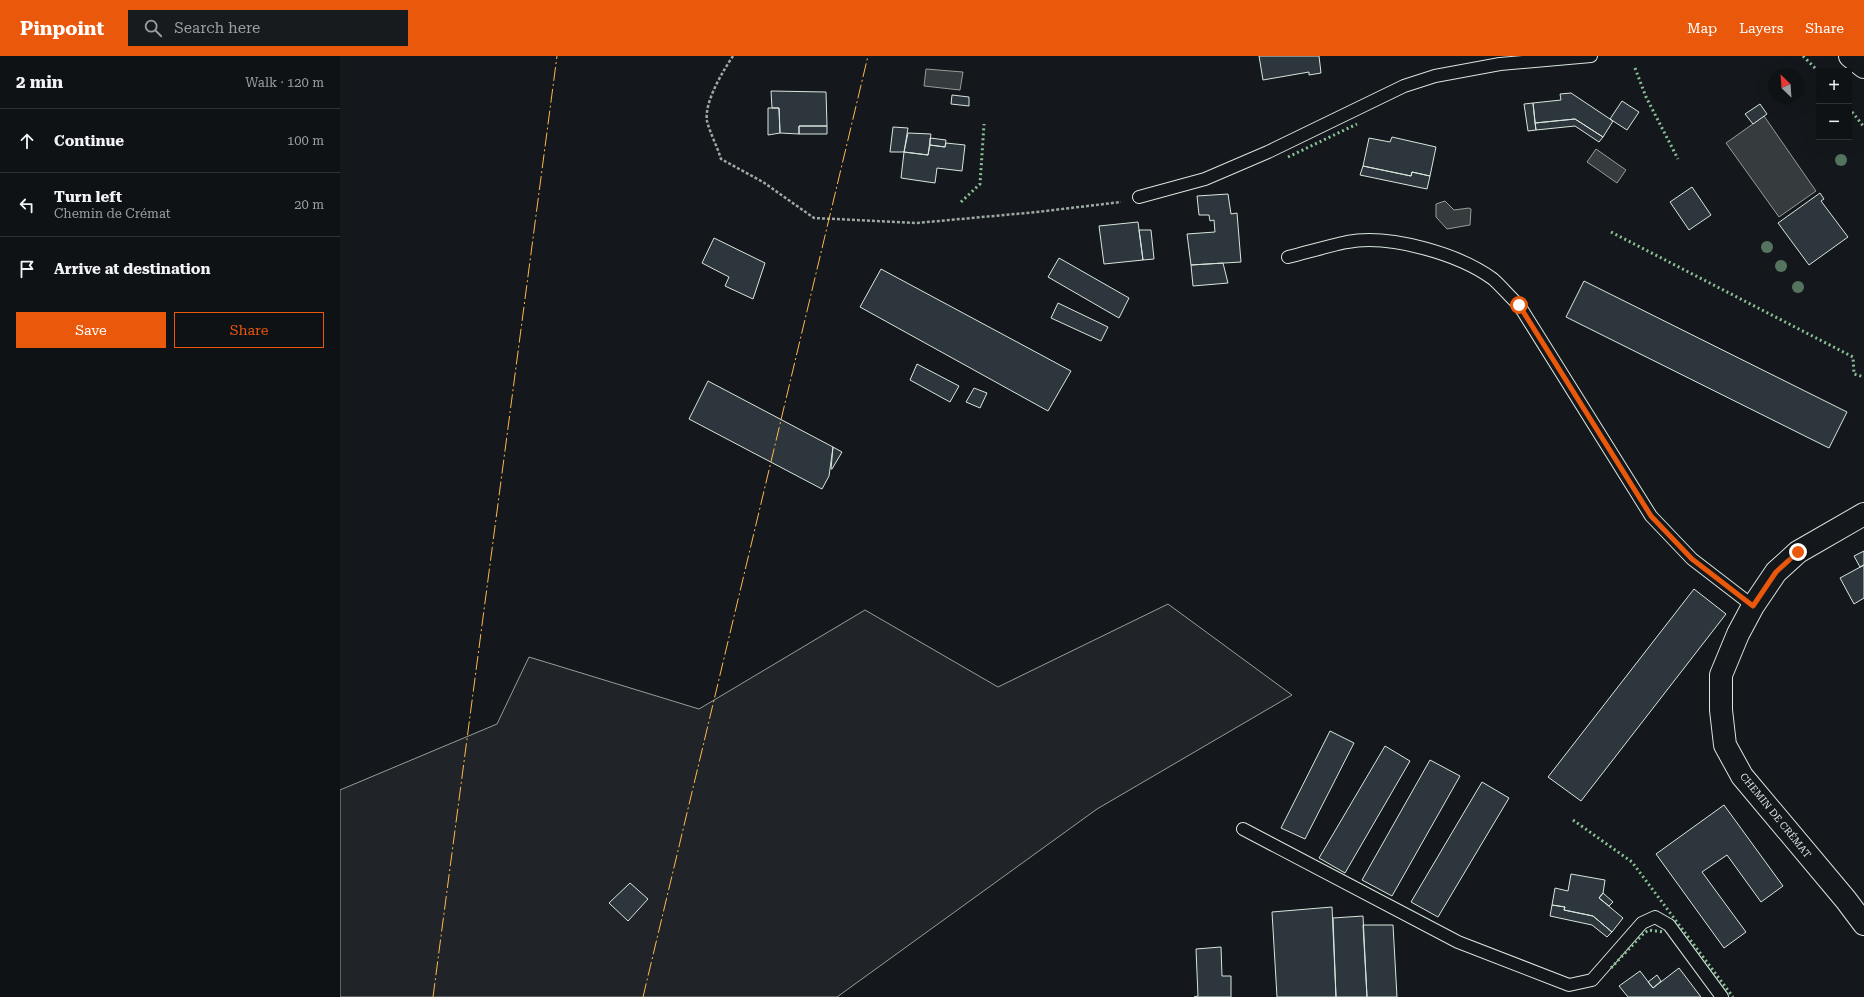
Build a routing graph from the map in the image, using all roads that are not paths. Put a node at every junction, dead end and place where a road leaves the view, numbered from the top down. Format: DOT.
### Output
graph roads {
  1 [pos="1591,56"];
  2 [pos="1850,56"];
  3 [pos="1864,67"];
  4 [pos="1139,197"];
  5 [pos="1288,257"];
  6 [pos="1864,514"];
  7 [pos="1753,606"];
  8 [pos="1243,829"];
  9 [pos="1864,924"];
  10 [pos="1722,997"];
  1 -- 4 [label="lane"];
  2 -- 3 [label="street"];
  5 -- 7 [label="lane"];
  6 -- 7 [label="street, CHEMIN DE CRÉMAT"];
  7 -- 9 [label="street, CHEMIN DE CRÉMAT"];
  8 -- 10 [label="lane"];
}
